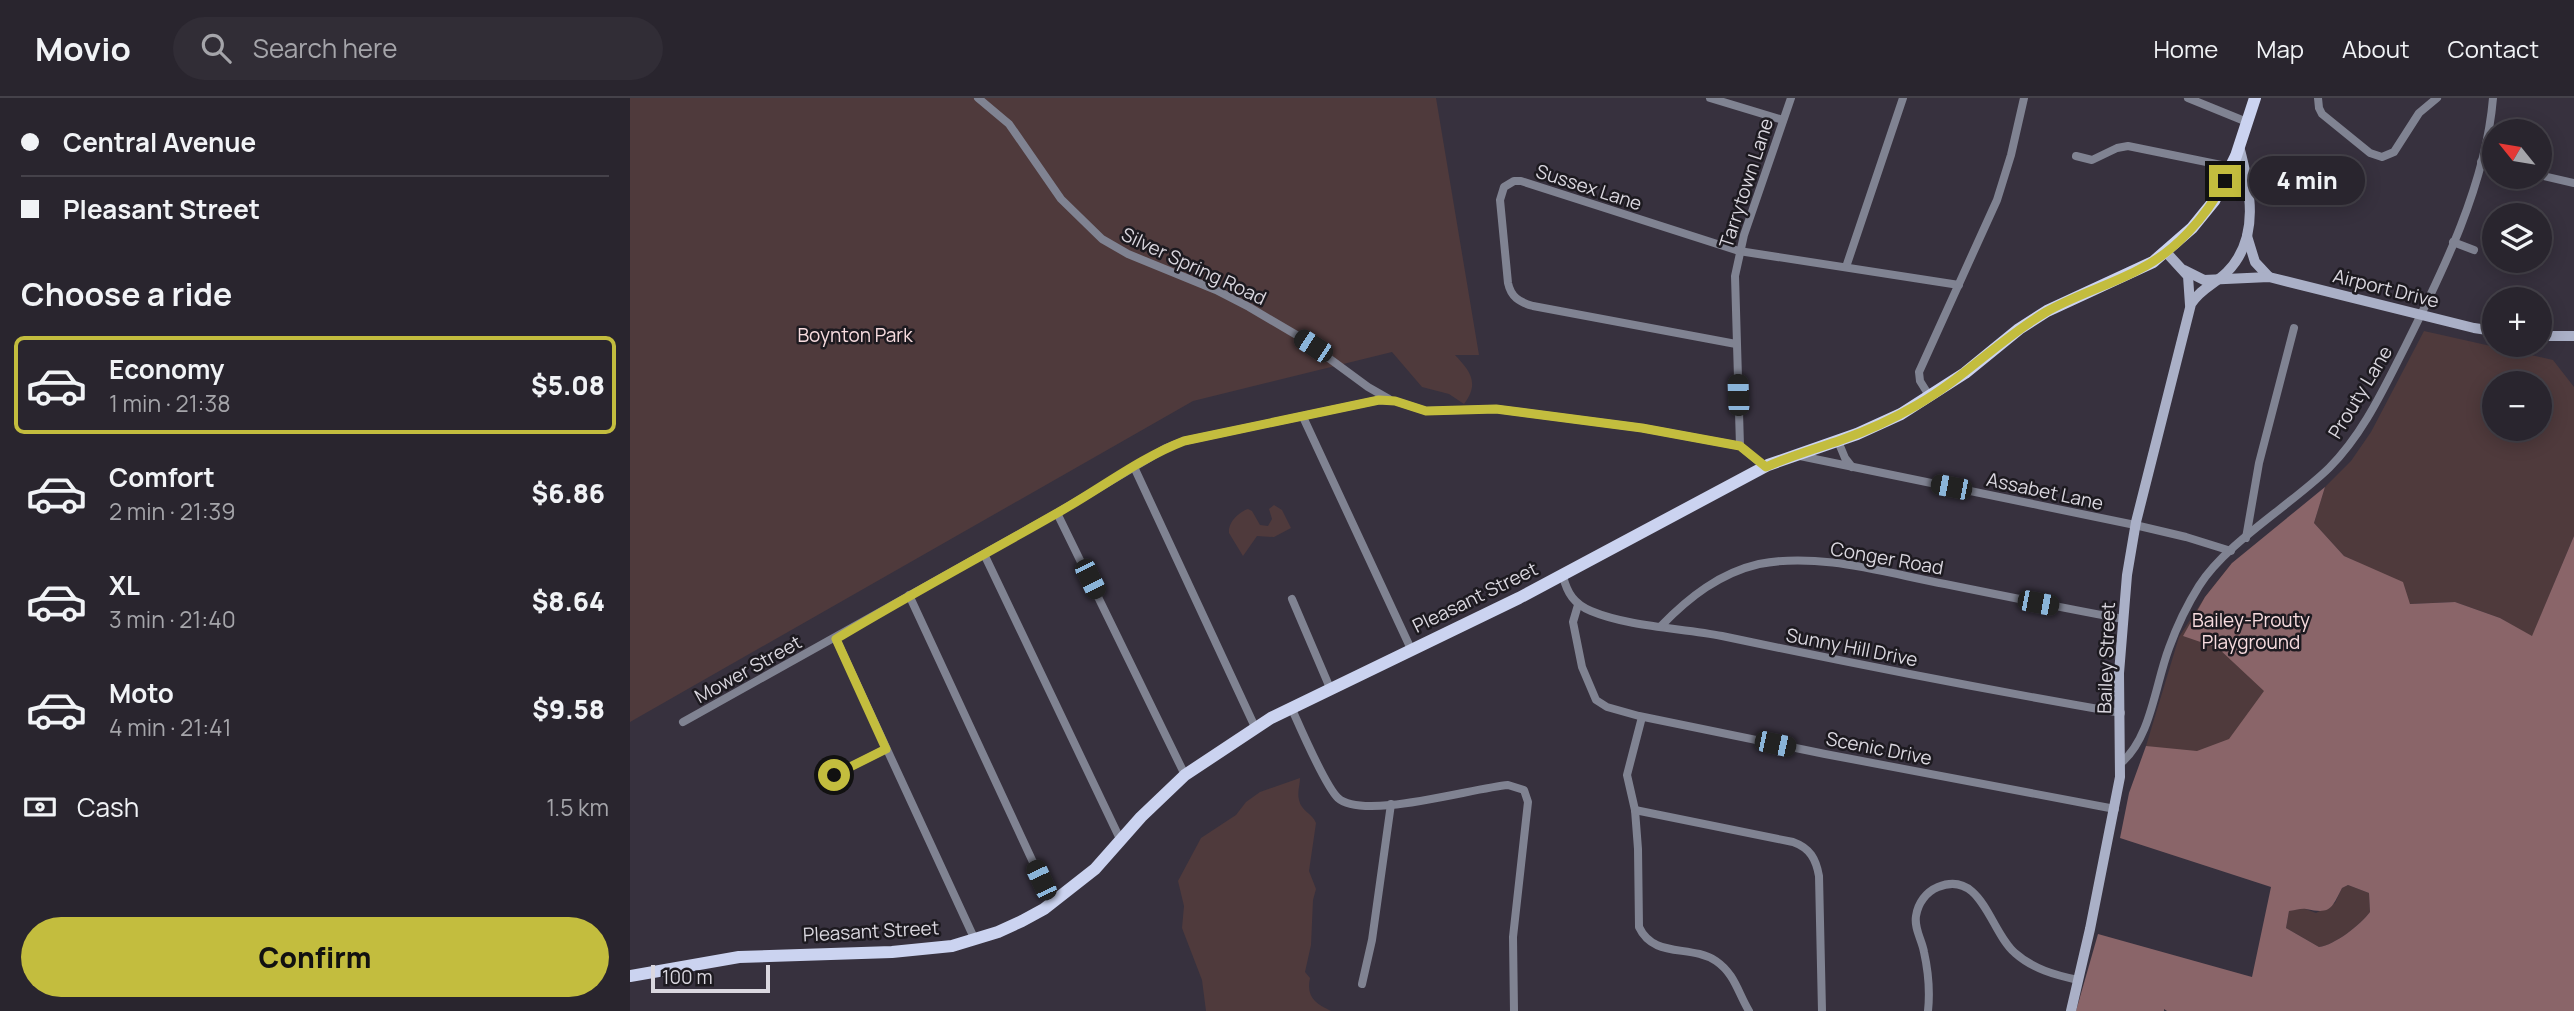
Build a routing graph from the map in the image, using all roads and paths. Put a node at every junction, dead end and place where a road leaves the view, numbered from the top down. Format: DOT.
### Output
graph roads {
  1 [pos="978,98"];
  2 [pos="1710,98"];
  3 [pos="1791,98"];
  4 [pos="1903,98"];
  5 [pos="2024,98"];
  6 [pos="2188,98"];
  7 [pos="2255,98"];
  8 [pos="2318,98"];
  9 [pos="2437,98"];
  10 [pos="2493,98"];
  11 [pos="1783,120"];
  12 [pos="2248,122"];
  13 [pos="2239,146"];
  14 [pos="2076,156"];
  15 [pos="2481,162"];
  16 [pos="2231,167"];
  17 [pos="2552,178"];
  18 [pos="2225,181"];
  19 [pos="2574,183"];
  20 [pos="2250,198"];
  21 [pos="2247,236"];
  22 [pos="2453,242"];
  23 [pos="2474,250"];
  24 [pos="1739,251"];
  25 [pos="2166,252"];
  26 [pos="1846,267"];
  27 [pos="2184,270"];
  28 [pos="2269,277"];
  29 [pos="2217,279"];
  30 [pos="1959,285"];
  31 [pos="2190,308"];
  32 [pos="2421,315"];
  33 [pos="2294,328"];
  34 [pos="2482,328"];
  35 [pos="2574,335"];
  36 [pos="2552,336"];
  37 [pos="1736,344"];
  38 [pos="1930,397"];
  39 [pos="1395,401"];
  40 [pos="1303,417"];
  41 [pos="1832,443"];
  42 [pos="1740,446"];
  43 [pos="1796,455"];
  44 [pos="1842,465"];
  45 [pos="1134,467"];
  46 [pos="1766,467"];
  47 [pos="1852,467"];
  48 [pos="1057,513"];
  49 [pos="2135,525"];
  50 [pos="2246,538"];
  51 [pos="2231,551"];
  52 [pos="984,554"];
  53 [pos="1563,576"];
  54 [pos="909,595"];
  55 [pos="1292,599"];
  56 [pos="1578,605"];
  57 [pos="2123,619"];
  58 [pos="1661,626"];
  59 [pos="836,639"];
  60 [pos="1410,649"];
  61 [pos="1330,688"];
  62 [pos="1291,707"];
  63 [pos="2121,713"];
  64 [pos="1642,717"];
  65 [pos="683,722"];
  66 [pos="1255,727"];
  67 [pos="886,749"];
  68 [pos="2121,763"];
  69 [pos="834,775"];
  70 [pos="1185,775"];
  71 [pos="1391,804"];
  72 [pos="2115,809"];
  73 [pos="1635,810"];
  74 [pos="1121,841"];
  75 [pos="1052,903"];
  76 [pos="975,940"];
  77 [pos="630,976"];
  78 [pos="2078,981"];
  79 [pos="1362,984"];
  80 [pos="1514,1011"];
  81 [pos="1749,1011"];
  82 [pos="1822,1011"];
  83 [pos="1928,1011"];
  84 [pos="2071,1011"];
  1 -- 39 [label="street, Silver Spring Road"];
  2 -- 11 [label="street"];
  3 -- 11 [label="street, Tarrytown Lane"];
  4 -- 26 [label="street"];
  5 -- 30 [label="street"];
  6 -- 12 [label="street"];
  7 -- 12 [label="main road, Pleasant Street"];
  8 -- 9 [label="street"];
  10 -- 15 [label="street, Prouty Lane"];
  11 -- 24 [label="street, Tarrytown Lane"];
  12 -- 13 [label="main road, Pleasant Street"];
  13 -- 16 [label="main road, Pleasant Street"];
  13 -- 20 [label="street"];
  14 -- 16 [label="street"];
  15 -- 22 [label="street, Prouty Lane"];
  16 -- 18 [label="main road, Pleasant Street"];
  17 -- 19 [label="street"];
  18 -- 20 [label="street"];
  18 -- 25 [label="main road, Pleasant Street"];
  20 -- 21 [label="street"];
  21 -- 28 [label="street"];
  21 -- 29 [label="street"];
  22 -- 23 [label="street"];
  22 -- 32 [label="street, Prouty Lane"];
  24 -- 26 [label="street, Sussex Lane"];
  24 -- 37 [label="street, Tarrytown Lane"];
  24 -- 37 [label="street, Sussex Lane"];
  25 -- 27 [label="street"];
  25 -- 38 [label="main road, Pleasant Street"];
  26 -- 30 [label="street, Sussex Lane"];
  27 -- 29 [label="street, Airport Drive"];
  27 -- 31 [label="street, Bailey Street"];
  28 -- 29 [label="street, Airport Drive"];
  28 -- 32 [label="street, Airport Drive"];
  29 -- 31 [label="street, Bailey Street"];
  30 -- 38 [label="street"];
  31 -- 49 [label="street, Bailey Street"];
  32 -- 34 [label="street, Airport Drive"];
  32 -- 50 [label="street, Prouty Lane"];
  33 -- 50 [label="street"];
  35 -- 36 [label="street"];
  37 -- 42 [label="street, Tarrytown Lane"];
  38 -- 41 [label="main road, Pleasant Street"];
  39 -- 40 [label="street, Mower Street"];
  39 -- 42 [label="street, Mower Street"];
  40 -- 45 [label="street, Mower Street"];
  40 -- 60 [label="street"];
  41 -- 43 [label="main road, Pleasant Street"];
  41 -- 44 [label="street"];
  41 -- 47 [label="street"];
  42 -- 46 [label="street, Mower Street"];
  43 -- 44 [label="street, Assabet Lane"];
  43 -- 46 [label="main road, Pleasant Street"];
  44 -- 47 [label="street, Assabet Lane"];
  45 -- 48 [label="street, Mower Street"];
  45 -- 66 [label="street"];
  46 -- 53 [label="main road, Pleasant Street"];
  47 -- 49 [label="street, Assabet Lane"];
  48 -- 52 [label="street, Mower Street"];
  48 -- 70 [label="street"];
  49 -- 51 [label="street, Assabet Lane"];
  49 -- 57 [label="street, Bailey Street"];
  50 -- 51 [label="street, Prouty Lane"];
  51 -- 68 [label="street, Prouty Lane"];
  52 -- 54 [label="street, Mower Street"];
  52 -- 74 [label="street"];
  53 -- 56 [label="street"];
  53 -- 60 [label="main road, Pleasant Street"];
  54 -- 59 [label="street, Mower Street"];
  54 -- 75 [label="street"];
  55 -- 61 [label="street"];
  56 -- 58 [label="street, Sunny Hill Drive"];
  56 -- 64 [label="street, Scenic Drive"];
  57 -- 58 [label="street, Conger Road"];
  57 -- 63 [label="street, Bailey Street"];
  58 -- 63 [label="street, Sunny Hill Drive"];
  59 -- 65 [label="street, Mower Street"];
  59 -- 67 [label="street"];
  60 -- 61 [label="main road, Pleasant Street"];
  61 -- 62 [label="main road, Pleasant Street"];
  62 -- 66 [label="main road, Pleasant Street"];
  62 -- 71 [label="street"];
  63 -- 68 [label="street, Bailey Street"];
  64 -- 72 [label="street, Scenic Drive"];
  64 -- 73 [label="street"];
  66 -- 70 [label="main road, Pleasant Street"];
  67 -- 69 [label="street"];
  67 -- 76 [label="street"];
  68 -- 72 [label="street, Bailey Street"];
  70 -- 74 [label="main road, Pleasant Street"];
  71 -- 79 [label="street"];
  71 -- 80 [label="street"];
  72 -- 78 [label="street, Bailey Street"];
  73 -- 81 [label="street"];
  73 -- 82 [label="street"];
  74 -- 75 [label="main road, Pleasant Street"];
  75 -- 76 [label="main road, Pleasant Street"];
  76 -- 77 [label="main road, Pleasant Street"];
  78 -- 83 [label="street"];
  78 -- 84 [label="street, Bailey Street"];
}
